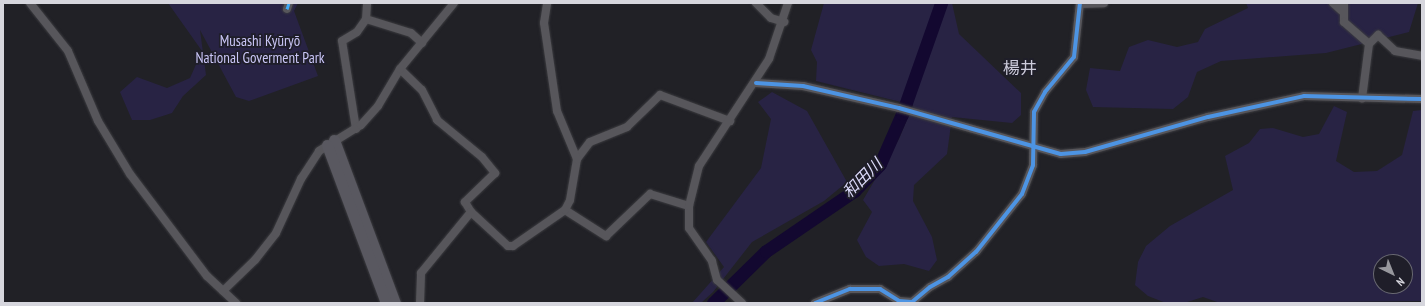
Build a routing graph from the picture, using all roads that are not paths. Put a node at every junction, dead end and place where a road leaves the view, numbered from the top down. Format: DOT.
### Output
graph roads {
  1 [pos="30,3"];
  2 [pos="367,3"];
  3 [pos="454,3"];
  4 [pos="547,3"];
  5 [pos="756,3"];
  6 [pos="788,3"];
  7 [pos="1080,3"];
  8 [pos="1104,3"];
  9 [pos="1333,3"];
  10 [pos="1343,7"];
  11 [pos="366,19"];
  12 [pos="784,22"];
  13 [pos="422,44"];
  14 [pos="1369,44"];
  15 [pos="1422,56"];
  16 [pos="400,69"];
  17 [pos="756,82"];
  18 [pos="1362,99"];
  19 [pos="1422,99"];
  20 [pos="730,121"];
  21 [pos="356,129"];
  22 [pos="331,142"];
  23 [pos="1035,149"];
  24 [pos="577,159"];
  25 [pos="689,206"];
  26 [pos="565,210"];
  27 [pos="471,212"];
  28 [pos="223,291"];
  29 [pos="236,303"];
  30 [pos="386,303"];
  31 [pos="395,303"];
  32 [pos="420,303"];
  33 [pos="742,303"];
  34 [pos="815,303"];
  1 -- 28 [label="street"];
  2 -- 11 [label="street"];
  3 -- 13 [label="street"];
  4 -- 24 [label="street"];
  5 -- 12 [label="street"];
  6 -- 12 [label="street"];
  7 -- 8 [label="street"];
  7 -- 23 [label="street"];
  9 -- 10 [label="street"];
  10 -- 14 [label="street"];
  11 -- 13 [label="street"];
  11 -- 21 [label="street"];
  12 -- 17 [label="street"];
  13 -- 16 [label="street"];
  14 -- 15 [label="street"];
  14 -- 18 [label="street"];
  16 -- 21 [label="street"];
  16 -- 27 [label="street"];
  17 -- 20 [label="street"];
  17 -- 23 [label="street"];
  18 -- 19 [label="street"];
  18 -- 23 [label="street"];
  20 -- 24 [label="street"];
  20 -- 25 [label="street"];
  21 -- 22 [label="street"];
  22 -- 28 [label="street"];
  22 -- 30 [label="street"];
  22 -- 31 [label="street"];
  23 -- 34 [label="street"];
  24 -- 26 [label="street"];
  25 -- 26 [label="street"];
  25 -- 33 [label="street"];
  26 -- 27 [label="street"];
  27 -- 32 [label="street"];
  28 -- 29 [label="street"];
}
